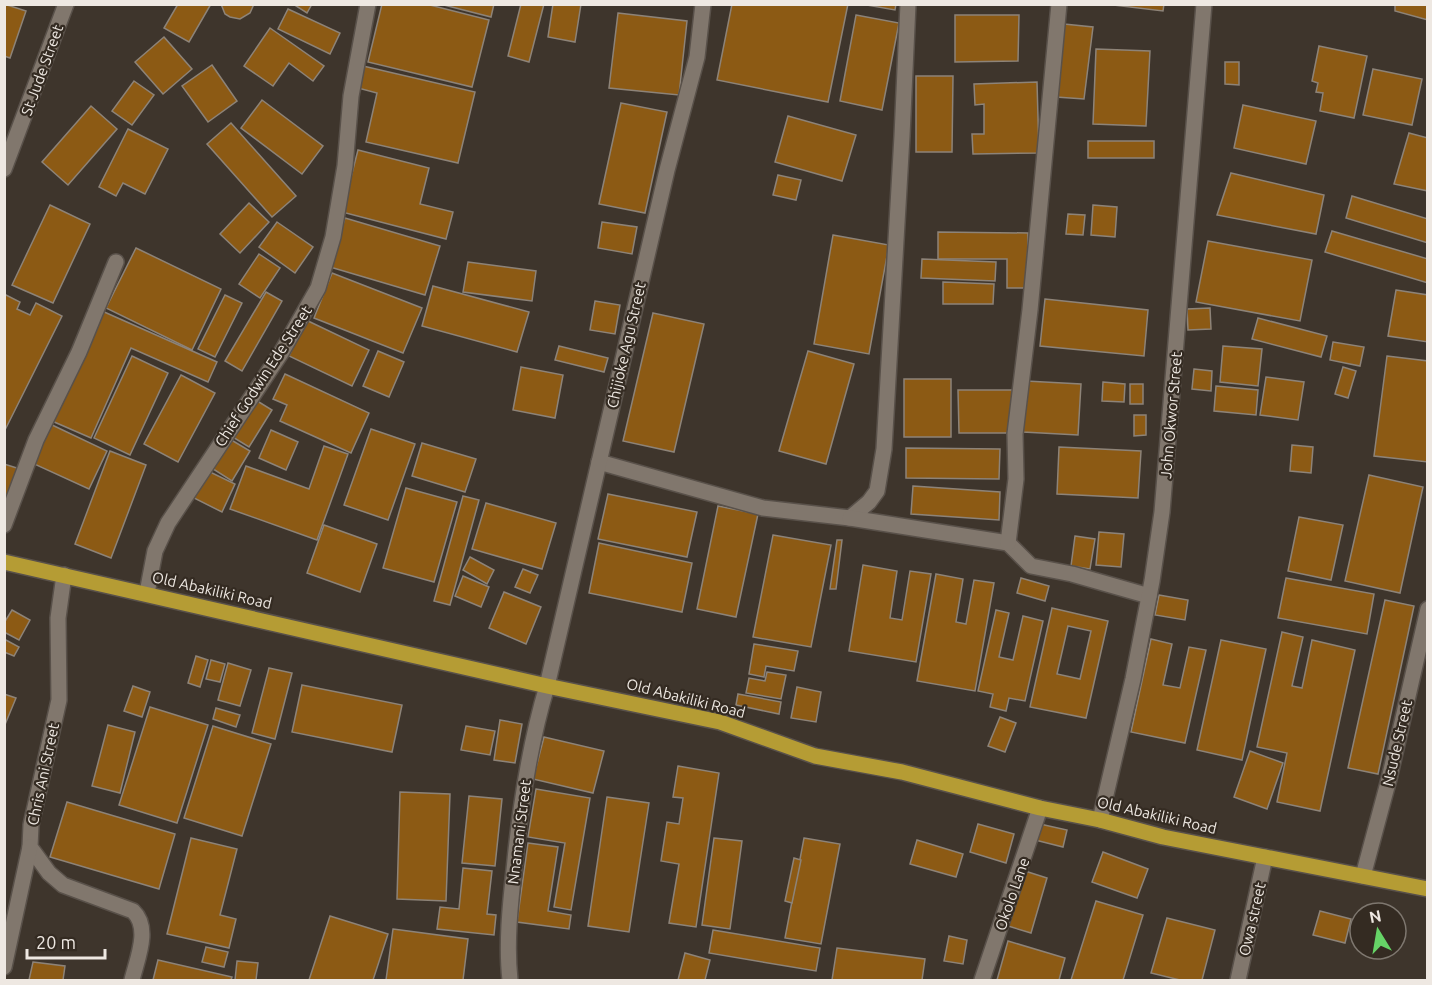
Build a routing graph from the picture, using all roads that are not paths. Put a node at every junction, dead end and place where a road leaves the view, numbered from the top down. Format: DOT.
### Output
graph roads {
  1 [pos="66,4"];
  2 [pos="369,4"];
  3 [pos="703,4"];
  4 [pos="908,4"];
  5 [pos="1059,4"];
  6 [pos="1204,4"];
  7 [pos="4,170"];
  8 [pos="116,262"];
  9 [pos="599,462"];
  10 [pos="850,518"];
  11 [pos="4,525"];
  12 [pos="1008,543"];
  13 [pos="4,562"];
  14 [pos="64,575"];
  15 [pos="147,593"];
  16 [pos="1149,596"];
  17 [pos="1428,609"];
  18 [pos="547,686"];
  19 [pos="1040,808"];
  20 [pos="1100,820"];
  21 [pos="30,847"];
  22 [pos="1265,857"];
  23 [pos="1363,876"];
  24 [pos="1428,889"];
  25 [pos="4,967"];
  26 [pos="132,981"];
  27 [pos="510,981"];
  28 [pos="982,981"];
  29 [pos="1239,981"];
  1 -- 7 [label="street, St Jude Street"];
  2 -- 15 [label="street, Chief Godwin Ede Street"];
  3 -- 9 [label="street, Chijioke Agu Street"];
  4 -- 10 [label="street"];
  5 -- 12 [label="street"];
  6 -- 16 [label="street, John Okwor Street"];
  8 -- 11 [label="street"];
  9 -- 10 [label="street"];
  9 -- 18 [label="street, Chijioke Agu Street"];
  10 -- 12 [label="street"];
  12 -- 16 [label="street"];
  13 -- 14 [label="main road, Old Abakiliki Road"];
  14 -- 15 [label="main road, Old Abakiliki Road"];
  14 -- 21 [label="street, Chris Ani Street"];
  15 -- 18 [label="main road, Old Abakiliki Road"];
  16 -- 20 [label="street, John Okwor Street"];
  17 -- 23 [label="street, Nsude Street"];
  18 -- 19 [label="main road, Old Abakiliki Road"];
  18 -- 27 [label="street, Nnamani Street"];
  19 -- 20 [label="main road, Old Abakiliki Road"];
  19 -- 28 [label="street, Okolo Lane"];
  20 -- 22 [label="main road, Old Abakiliki Road"];
  21 -- 25 [label="street"];
  21 -- 26 [label="street, Chris Ani Street"];
  22 -- 23 [label="main road, Old Abakiliki Road"];
  22 -- 29 [label="street, Owa street"];
  23 -- 24 [label="main road, Old Abakiliki Road"];
}
